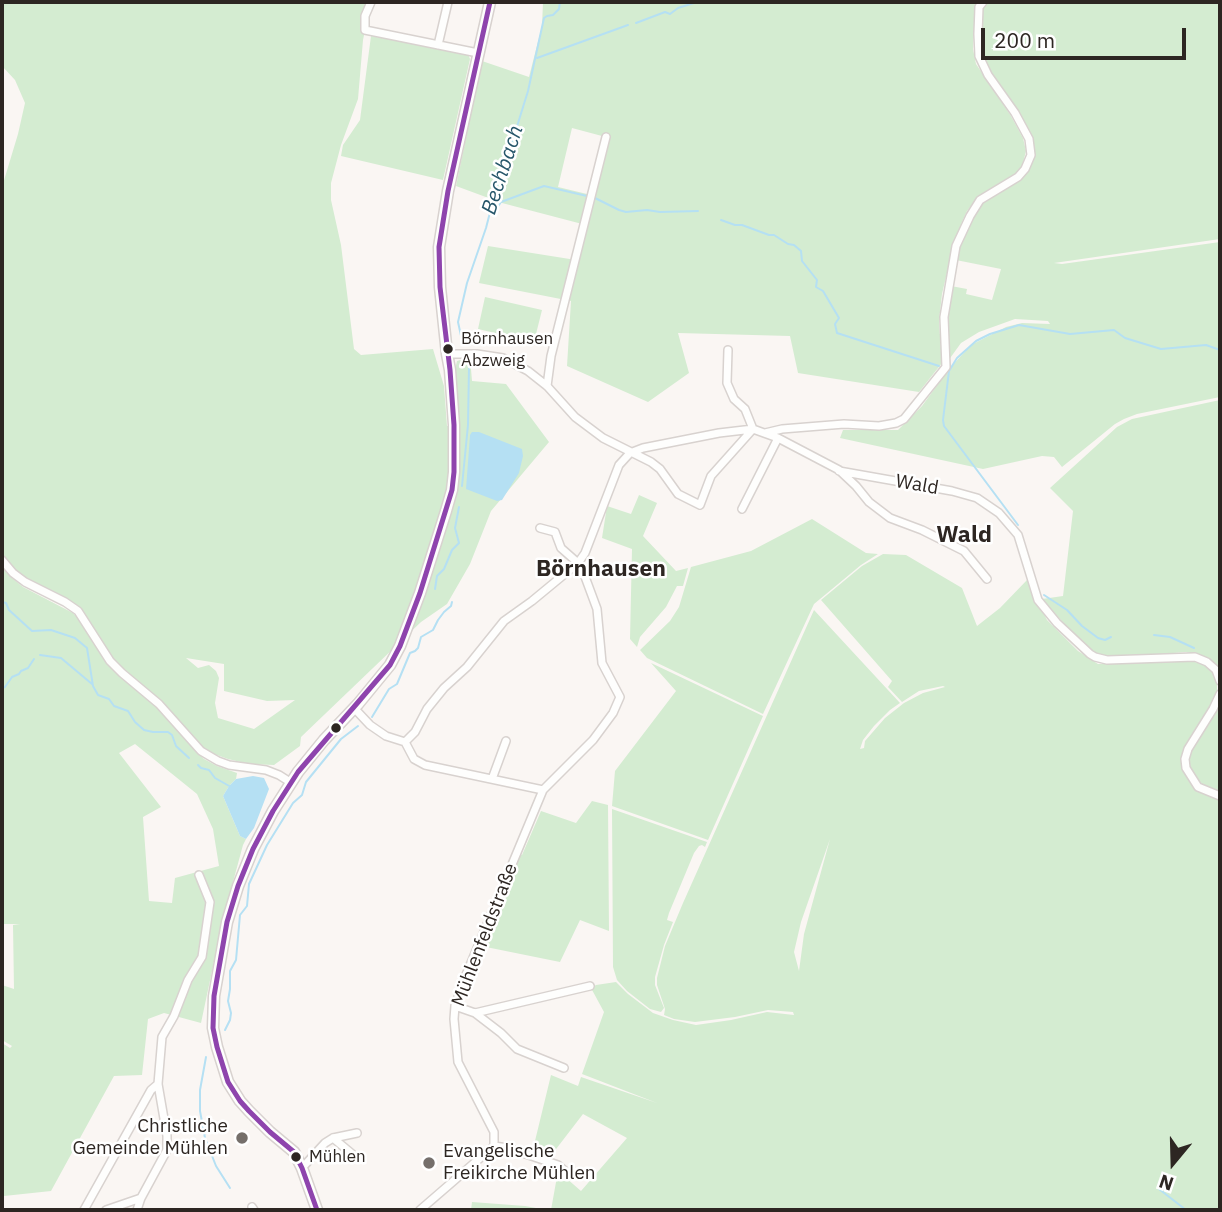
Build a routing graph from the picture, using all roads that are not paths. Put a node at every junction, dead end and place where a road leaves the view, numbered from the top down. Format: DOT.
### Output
graph roads {
  1 [pos="371,2"];
  2 [pos="448,2"];
  3 [pos="489,2"];
  4 [pos="982,2"];
  5 [pos="438,45"];
  6 [pos="478,52"];
  7 [pos="606,137"];
  8 [pos="728,350"];
  9 [pos="447,354"];
  10 [pos="547,386"];
  11 [pos="753,429"];
  12 [pos="764,433"];
  13 [pos="778,438"];
  14 [pos="630,453"];
  15 [pos="839,470"];
  16 [pos="742,509"];
  17 [pos="540,528"];
  18 [pos="2,559"];
  19 [pos="578,563"];
  20 [pos="986,579"];
  21 [pos="1220,681"];
  22 [pos="1220,694"];
  23 [pos="356,706"];
  24 [pos="506,741"];
  25 [pos="405,742"];
  26 [pos="492,779"];
  27 [pos="290,782"];
  28 [pos="543,790"];
  29 [pos="1220,796"];
  30 [pos="199,875"];
  31 [pos="590,986"];
  32 [pos="456,1006"];
  33 [pos="475,1013"];
  34 [pos="564,1068"];
  35 [pos="158,1084"];
  36 [pos="357,1133"];
  37 [pos="333,1138"];
  38 [pos="494,1146"];
  39 [pos="357,1158"];
  40 [pos="302,1168"];
  41 [pos="571,1176"];
  42 [pos="141,1198"];
  43 [pos="85,1210"];
  44 [pos="106,1210"];
  45 [pos="137,1210"];
  46 [pos="317,1210"];
  47 [pos="420,1210"];
  1 -- 5 [label="street"];
  2 -- 5 [label="street"];
  3 -- 6 [label="main road"];
  4 -- 12 [label="street"];
  5 -- 6 [label="street"];
  6 -- 9 [label="main road"];
  7 -- 10 [label="street"];
  8 -- 11 [label="street"];
  9 -- 10 [label="street"];
  9 -- 23 [label="main road"];
  10 -- 14 [label="street"];
  11 -- 12 [label="street"];
  11 -- 14 [label="street"];
  11 -- 14 [label="street"];
  12 -- 13 [label="street"];
  13 -- 15 [label="street"];
  13 -- 16 [label="street"];
  14 -- 19 [label="street"];
  15 -- 20 [label="street, Wald"];
  15 -- 21 [label="street, Wald"];
  17 -- 19 [label="street"];
  18 -- 27 [label="street"];
  19 -- 25 [label="street"];
  19 -- 28 [label="street"];
  22 -- 29 [label="street"];
  23 -- 25 [label="street"];
  23 -- 27 [label="main road"];
  24 -- 26 [label="street"];
  25 -- 26 [label="street"];
  26 -- 28 [label="street"];
  27 -- 40 [label="main road"];
  28 -- 32 [label="street, Mühlenfeldstraße"];
  30 -- 35 [label="street"];
  31 -- 33 [label="street"];
  32 -- 33 [label="street"];
  32 -- 38 [label="street, Mühlenfeldstraße"];
  33 -- 34 [label="street"];
  35 -- 42 [label="street"];
  35 -- 43 [label="street"];
  36 -- 37 [label="street"];
  37 -- 39 [label="street"];
  37 -- 40 [label="street"];
  38 -- 41 [label="street"];
  38 -- 47 [label="street"];
  40 -- 46 [label="main road"];
  42 -- 44 [label="street"];
  42 -- 45 [label="street"];
}
